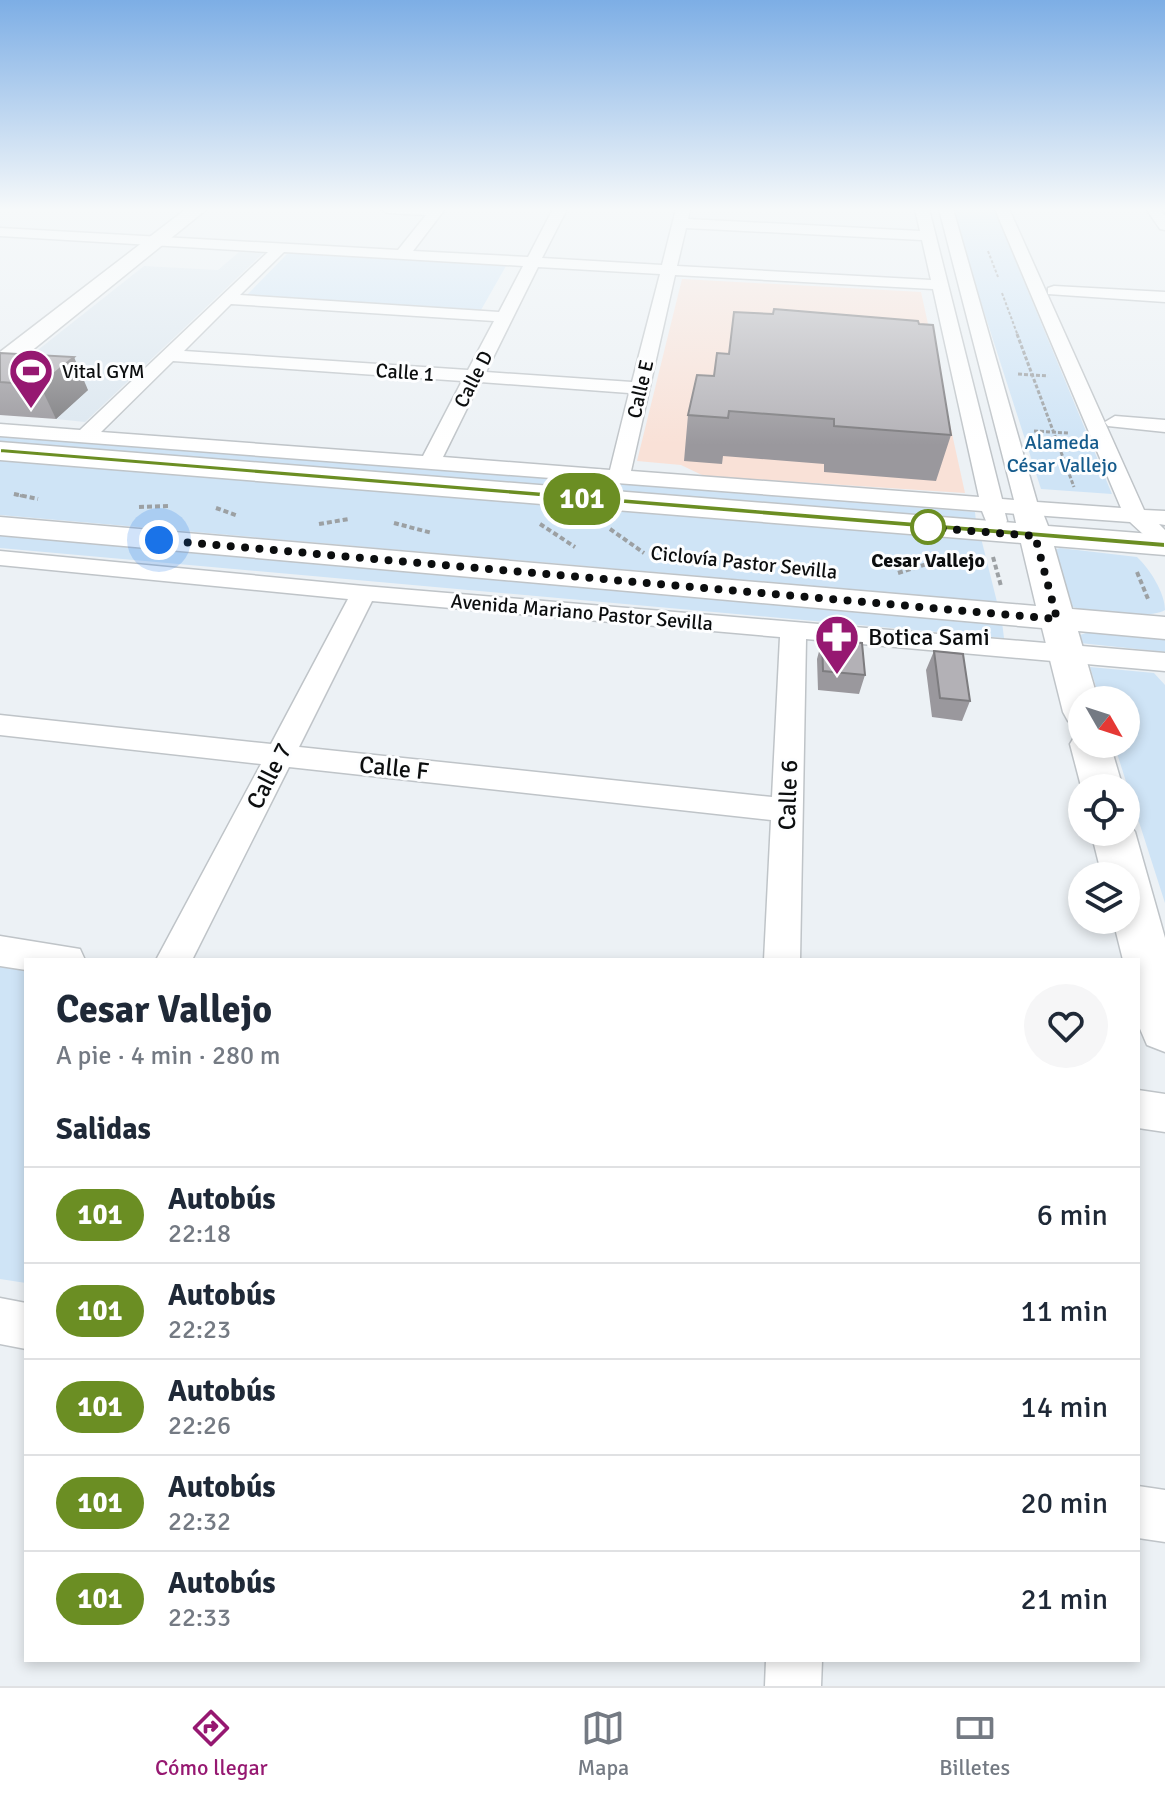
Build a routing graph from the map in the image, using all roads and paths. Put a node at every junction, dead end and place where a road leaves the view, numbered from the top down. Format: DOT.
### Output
graph roads {
  1 [pos="72,288"];
  2 [pos="98,288"];
  3 [pos="239,288"];
  4 [pos="520,288"];
  5 [pos="664,288"];
  6 [pos="941,288"];
  7 [pos="967,288"];
  8 [pos="1036,288"];
  9 [pos="1053,288"];
  10 [pos="1054,291"];
  11 [pos="992,292"];
  12 [pos="1002,293"];
  13 [pos="1014,294"];
  14 [pos="1165,297"];
  15 [pos="227,299"];
  16 [pos="505,317"];
  17 [pos="0,343"];
  18 [pos="169,355"];
  19 [pos="0,364"];
  20 [pos="1007,374"];
  21 [pos="1033,375"];
  22 [pos="474,377"];
  23 [pos="1061,377"];
  24 [pos="640,388"];
  25 [pos="1165,426"];
  26 [pos="0,430"];
  27 [pos="1026,430"];
  28 [pos="1054,432"];
  29 [pos="1070,433"];
  30 [pos="84,437"];
  31 [pos="0,451"];
  32 [pos="430,462"];
  33 [pos="619,476"];
  34 [pos="1146,491"];
  35 [pos="1079,499"];
  36 [pos="992,503"];
  37 [pos="1135,515"];
  38 [pos="533,520"];
  39 [pos="0,526"];
  40 [pos="1034,534"];
  41 [pos="1161,538"];
  42 [pos="996,544"];
  43 [pos="579,549"];
  44 [pos="949,557"];
  45 [pos="0,558"];
  46 [pos="1135,567"];
  47 [pos="895,574"];
  48 [pos="364,593"];
  49 [pos="1165,628"];
  50 [pos="793,630"];
  51 [pos="1062,636"];
  52 [pos="1165,662"];
  53 [pos="1075,686"];
  54 [pos="0,725"];
  55 [pos="279,755"];
  56 [pos="788,810"];
  57 [pos="1140,934"];
  58 [pos="0,951"];
  59 [pos="52,958"];
  60 [pos="175,958"];
  61 [pos="782,958"];
  62 [pos="1165,1029"];
  63 [pos="1140,1109"];
  64 [pos="1165,1113"];
  65 [pos="0,1321"];
  66 [pos="24,1326"];
  67 [pos="1140,1512"];
  68 [pos="1165,1516"];
  69 [pos="794,1662"];
  70 [pos="793,1686"];
  1 -- 17 [label="main road"];
  2 -- 19 [label="main road"];
  3 -- 15 [label="street"];
  4 -- 16 [label="street, Calle D"];
  5 -- 24 [label="street, Calle E"];
  6 -- 36 [label="street"];
  7 -- 40 [label="street"];
  8 -- 37 [label="street"];
  9 -- 10 [label="street"];
  10 -- 14 [label="street"];
  10 -- 25 [label="street"];
  11 -- 12 [label="path"];
  12 -- 13 [label="path"];
  12 -- 21 [label="path"];
  15 -- 16 [label="street"];
  15 -- 18 [label="street"];
  16 -- 22 [label="street, Calle D"];
  18 -- 22 [label="street, Calle 1"];
  18 -- 30 [label="street"];
  20 -- 21 [label="path"];
  21 -- 23 [label="path"];
  21 -- 28 [label="path"];
  22 -- 24 [label="street, Calle 1"];
  22 -- 32 [label="street, Calle D"];
  24 -- 33 [label="street, Calle E"];
  26 -- 30 [label="street"];
  27 -- 28 [label="path"];
  28 -- 29 [label="path"];
  28 -- 35 [label="path"];
  30 -- 32 [label="street"];
  31 -- 42 [label="main road"];
  32 -- 33 [label="street"];
  33 -- 36 [label="street"];
  34 -- 41 [label="street"];
  36 -- 40 [label="street"];
  36 -- 42 [label="street"];
  37 -- 40 [label="street"];
  37 -- 41 [label="street"];
  38 -- 43 [label="path"];
  39 -- 51 [label="main road, Avenida Mariano Pastor Sevilla"];
  40 -- 41 [label="main road"];
  40 -- 42 [label="main road"];
  40 -- 42 [label="path"];
  40 -- 51 [label="main road"];
  41 -- 46 [label="path"];
  44 -- 47 [label="path"];
  45 -- 48 [label="street, Avenida Mariano Pastor Sevilla"];
  48 -- 50 [label="street, Avenida Mariano Pastor Sevilla"];
  48 -- 55 [label="street, Calle 7"];
  49 -- 51 [label="main road, Avenida Mariano Pastor Sevilla"];
  50 -- 51 [label="street, Avenida Mariano Pastor Sevilla"];
  50 -- 56 [label="street, Calle 6"];
  51 -- 52 [label="street, Avenida Mariano Pastor Sevilla"];
  51 -- 53 [label="main road"];
  54 -- 55 [label="street, Calle F"];
  55 -- 56 [label="street, Calle F"];
  55 -- 60 [label="street, Calle 7"];
  56 -- 61 [label="street, Calle 6"];
  57 -- 62 [label="main road"];
  58 -- 59 [label="street"];
  63 -- 64 [label="street"];
  65 -- 66 [label="street"];
  67 -- 68 [label="street"];
  69 -- 70 [label="street"];
}
